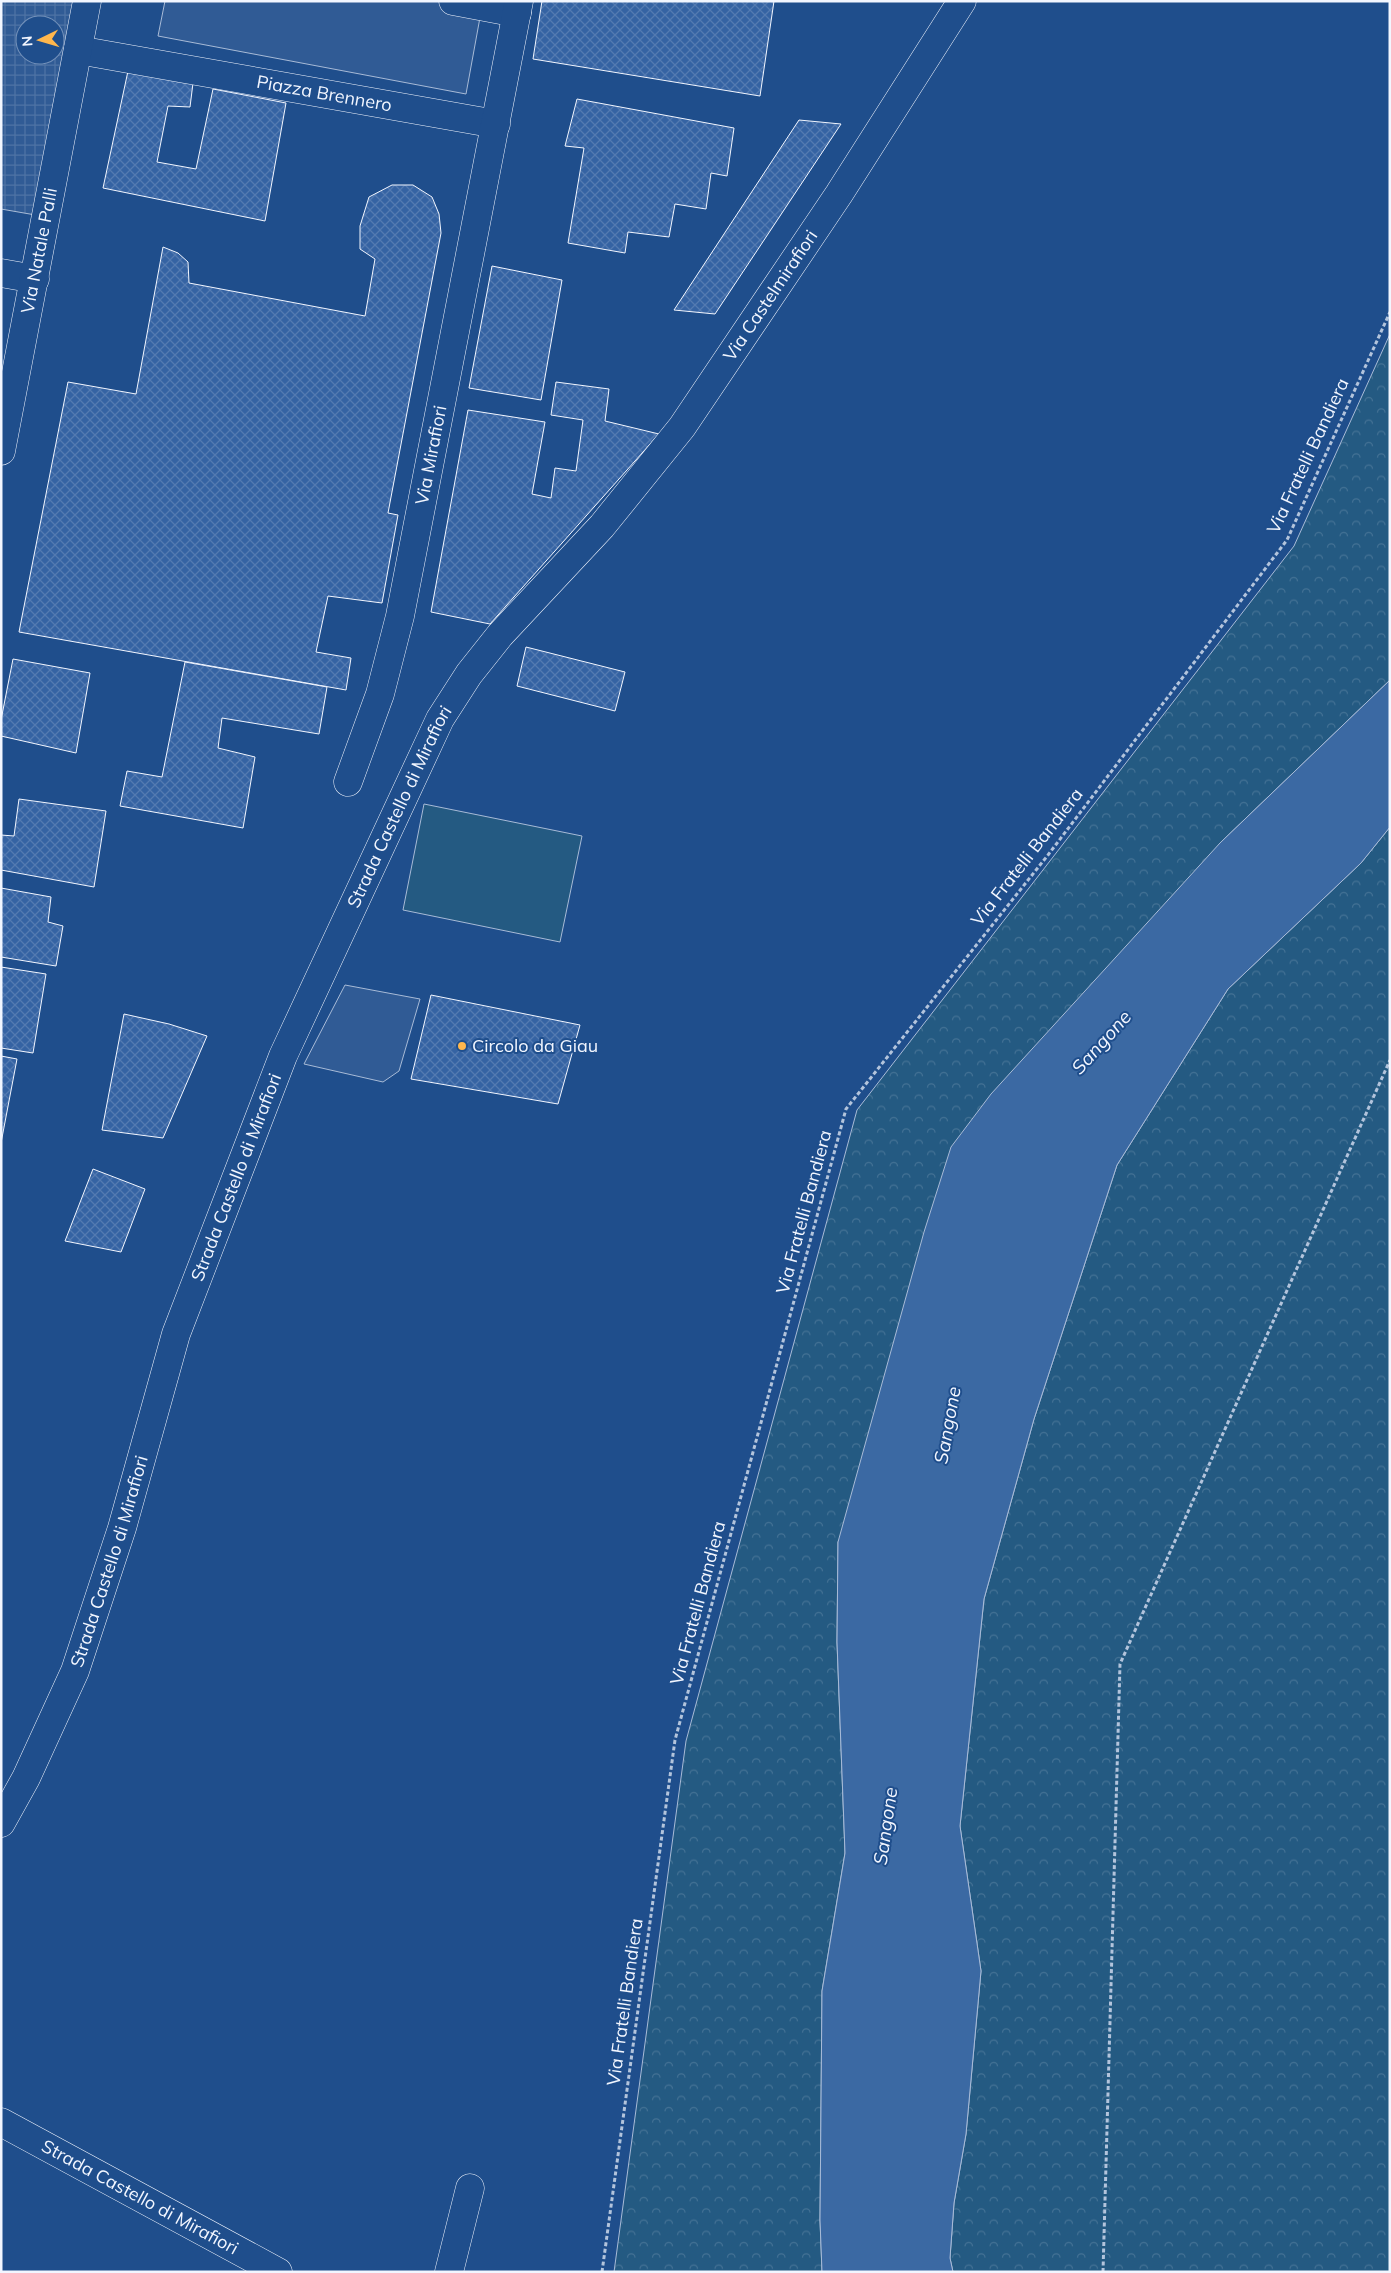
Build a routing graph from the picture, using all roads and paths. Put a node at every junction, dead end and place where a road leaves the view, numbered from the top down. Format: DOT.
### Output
graph roads {
  1 [pos="87,1"];
  2 [pos="454,1"];
  3 [pos="962,1"];
  4 [pos="518,7"];
  5 [pos="78,50"];
  6 [pos="496,124"];
  7 [pos="1,273"];
  8 [pos="35,280"];
  9 [pos="1390,312"];
  10 [pos="1,451"];
  11 [pos="555,574"];
  12 [pos="348,782"];
  13 [pos="1390,1060"];
  14 [pos="1,1823"];
  15 [pos="1,2122"];
  16 [pos="470,2188"];
  17 [pos="278,2272"];
  18 [pos="449,2272"];
  19 [pos="602,2272"];
  20 [pos="1103,2272"];
  1 -- 5 [label="street"];
  2 -- 4 [label="street"];
  3 -- 11 [label="street, Via Castelmirafiori"];
  4 -- 6 [label="street"];
  5 -- 6 [label="street, Piazza Brennero"];
  5 -- 8 [label="street, Via Natale Palli"];
  6 -- 12 [label="street, Via Mirafiori"];
  7 -- 8 [label="street"];
  8 -- 10 [label="street, Via Natale Palli"];
  9 -- 19 [label="path, Via Fratelli Bandiera"];
  11 -- 14 [label="street, Strada Castello di Mirafiori"];
  13 -- 20 [label="path"];
  15 -- 17 [label="street, Strada Castello di Mirafiori"];
  16 -- 18 [label="street"];
}
